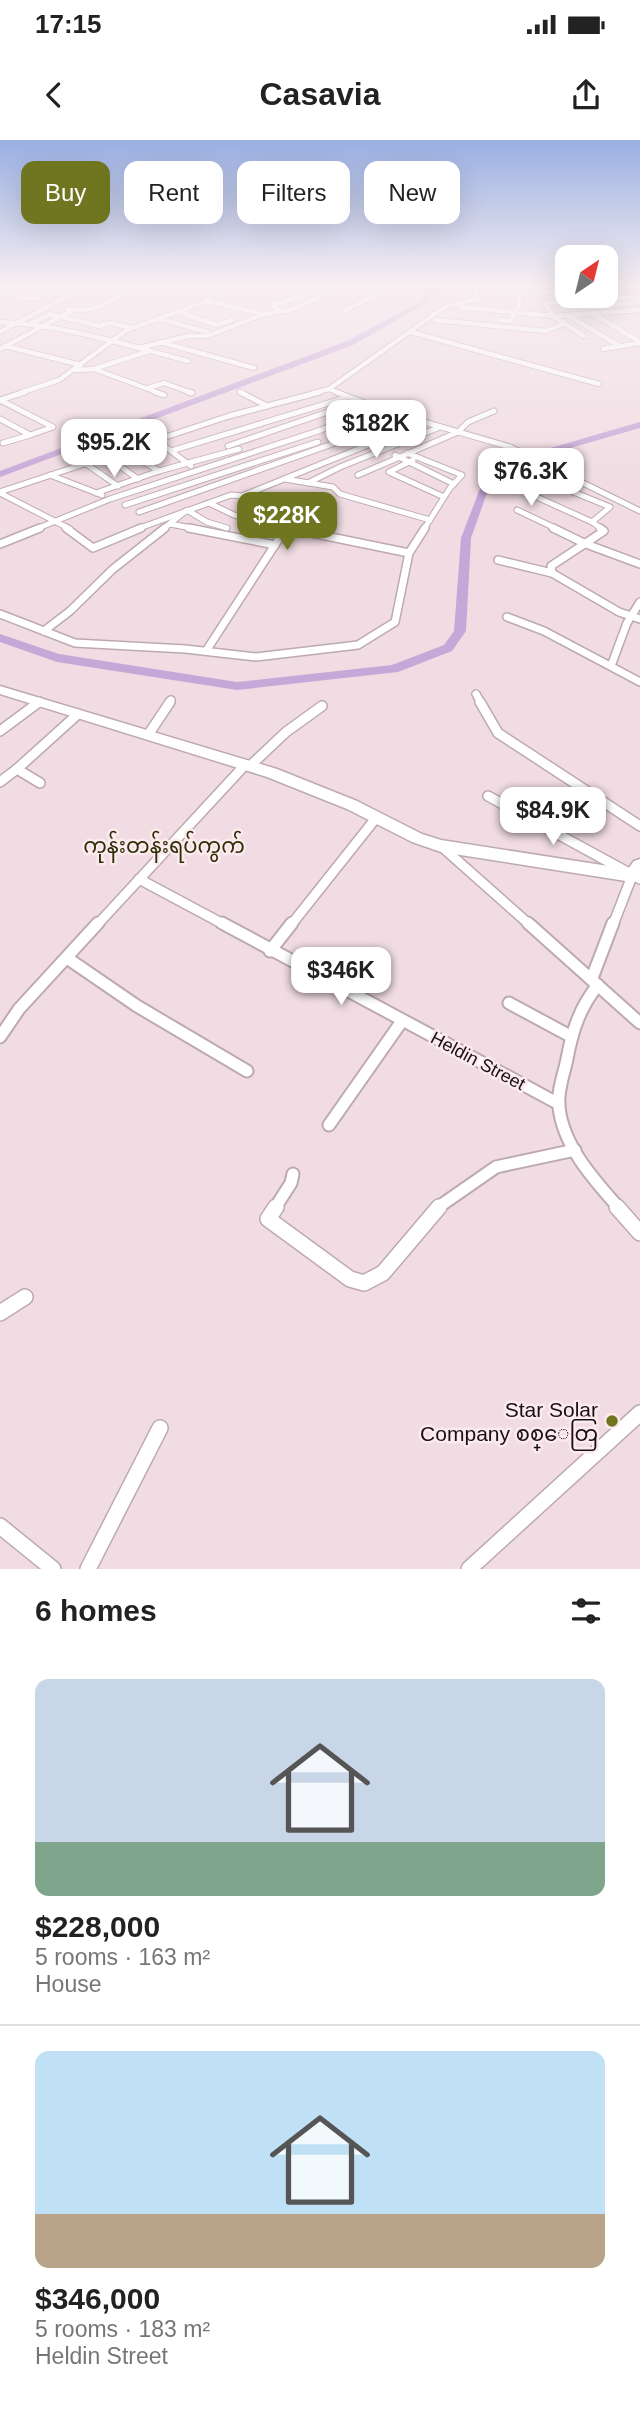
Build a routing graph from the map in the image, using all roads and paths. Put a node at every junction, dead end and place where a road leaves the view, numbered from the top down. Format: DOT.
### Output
graph roads {
  1 [pos="27,353"];
  2 [pos="98,353"];
  3 [pos="144,353"];
  4 [pos="156,353"];
  5 [pos="199,353"];
  6 [pos="381,353"];
  7 [pos="486,353"];
  8 [pos="188,361"];
  9 [pos="81,365"];
  10 [pos="254,368"];
  11 [pos="94,369"];
  12 [pos="74,370"];
  13 [pos="599,384"];
  14 [pos="148,388"];
  15 [pos="329,389"];
  16 [pos="192,393"];
  17 [pos="240,393"];
  18 [pos="0,394"];
  19 [pos="164,395"];
  20 [pos="9,397"];
  21 [pos="348,397"];
  22 [pos="0,400"];
  23 [pos="360,401"];
  24 [pos="275,404"];
  25 [pos="267,406"];
  26 [pos="374,407"];
  27 [pos="494,411"];
  28 [pos="295,415"];
  29 [pos="407,417"];
  30 [pos="0,419"];
  31 [pos="304,421"];
  32 [pos="425,422"];
  33 [pos="313,426"];
  34 [pos="441,427"];
  35 [pos="189,429"];
  36 [pos="324,432"];
  37 [pos="458,432"];
  38 [pos="30,435"];
  39 [pos="354,437"];
  40 [pos="155,439"];
  41 [pos="208,440"];
  42 [pos="341,441"];
  43 [pos="1,443"];
  44 [pos="372,443"];
  45 [pos="124,450"];
  46 [pos="222,450"];
  47 [pos="385,450"];
  48 [pos="171,451"];
  49 [pos="407,453"];
  50 [pos="106,456"];
  51 [pos="234,457"];
  52 [pos="398,457"];
  53 [pos="419,457"];
  54 [pos="186,462"];
  55 [pos="408,462"];
  56 [pos="85,463"];
  57 [pos="248,465"];
  58 [pos="152,467"];
  59 [pos="197,470"];
  60 [pos="159,471"];
  61 [pos="257,471"];
  62 [pos="50,475"];
  63 [pos="358,475"];
  64 [pos="208,478"];
  65 [pos="285,478"];
  66 [pos="539,478"];
  67 [pos="138,479"];
  68 [pos="276,482"];
  69 [pos="549,482"];
  70 [pos="308,483"];
  71 [pos="216,484"];
  72 [pos="454,484"];
  73 [pos="117,486"];
  74 [pos="0,493"];
  75 [pos="96,493"];
  76 [pos="231,495"];
  77 [pos="444,498"];
  78 [pos="110,499"];
  79 [pos="209,503"];
  80 [pos="640,504"];
  81 [pos="125,505"];
  82 [pos="632,507"];
  83 [pos="187,510"];
  84 [pos="517,510"];
  85 [pos="640,511"];
  86 [pos="139,512"];
  87 [pos="430,520"];
  88 [pos="157,521"];
  89 [pos="57,522"];
  90 [pos="592,522"];
  91 [pos="170,524"];
  92 [pos="287,527"];
  93 [pos="227,528"];
  94 [pos="0,544"];
  95 [pos="586,544"];
  96 [pos="275,545"];
  97 [pos="409,553"];
  98 [pos="498,560"];
  99 [pos="640,564"];
  100 [pos="552,573"];
  101 [pos="640,602"];
  102 [pos="0,614"];
  103 [pos="506,617"];
  104 [pos="636,618"];
  105 [pos="44,631"];
  106 [pos="206,651"];
  107 [pos="611,666"];
  108 [pos="640,682"];
  109 [pos="0,690"];
  110 [pos="476,694"];
  111 [pos="171,700"];
  112 [pos="39,702"];
  113 [pos="322,706"];
  114 [pos="78,714"];
  115 [pos="0,731"];
  116 [pos="148,735"];
  117 [pos="248,766"];
  118 [pos="17,769"];
  119 [pos="0,782"];
  120 [pos="40,783"];
  121 [pos="488,796"];
  122 [pos="376,818"];
  123 [pos="640,826"];
  124 [pos="441,846"];
  125 [pos="637,873"];
  126 [pos="139,879"];
  127 [pos="270,951"];
  128 [pos="67,958"];
  129 [pos="595,981"];
  130 [pos="509,1003"];
  131 [pos="402,1021"];
  132 [pos="640,1023"];
  133 [pos="0,1037"];
  134 [pos="572,1037"];
  135 [pos="247,1071"];
  136 [pos="559,1104"];
  137 [pos="329,1125"];
  138 [pos="575,1150"];
  139 [pos="293,1174"];
  140 [pos="640,1233"];
  141 [pos="25,1297"];
  142 [pos="0,1313"];
  143 [pos="640,1413"];
  144 [pos="160,1428"];
  145 [pos="0,1526"];
  146 [pos="53,1569"];
  147 [pos="88,1569"];
  148 [pos="468,1569"];
  1 -- 9 [label="street"];
  2 -- 9 [label="street"];
  3 -- 11 [label="street"];
  4 -- 8 [label="street"];
  5 -- 10 [label="street"];
  6 -- 15 [label="street"];
  7 -- 13 [label="street"];
  9 -- 12 [label="street"];
  11 -- 12 [label="street"];
  11 -- 14 [label="street"];
  12 -- 20 [label="street"];
  14 -- 16 [label="street"];
  14 -- 19 [label="street"];
  15 -- 21 [label="street"];
  15 -- 24 [label="street"];
  17 -- 25 [label="street"];
  18 -- 20 [label="street"];
  20 -- 22 [label="street"];
  21 -- 23 [label="street"];
  21 -- 28 [label="street"];
  22 -- 38 [label="street"];
  23 -- 26 [label="street"];
  23 -- 31 [label="street"];
  24 -- 25 [label="street"];
  24 -- 28 [label="street"];
  25 -- 35 [label="street"];
  26 -- 29 [label="street"];
  26 -- 36 [label="street"];
  27 -- 37 [label="street"];
  28 -- 31 [label="street"];
  28 -- 41 [label="street"];
  29 -- 32 [label="street"];
  29 -- 39 [label="street"];
  30 -- 38 [label="street"];
  31 -- 33 [label="street"];
  31 -- 46 [label="street"];
  32 -- 34 [label="street"];
  32 -- 44 [label="street"];
  33 -- 36 [label="street"];
  33 -- 46 [label="street"];
  34 -- 37 [label="street"];
  34 -- 47 [label="street"];
  35 -- 40 [label="street"];
  35 -- 41 [label="street"];
  36 -- 51 [label="street"];
  37 -- 49 [label="street"];
  37 -- 82 [label="street"];
  38 -- 43 [label="street"];
  39 -- 42 [label="street"];
  39 -- 44 [label="street"];
  40 -- 45 [label="street"];
  40 -- 48 [label="street"];
  41 -- 46 [label="street"];
  41 -- 48 [label="street"];
  42 -- 57 [label="street"];
  42 -- 61 [label="street"];
  44 -- 47 [label="street"];
  44 -- 65 [label="street"];
  45 -- 50 [label="street"];
  45 -- 58 [label="street"];
  46 -- 51 [label="street"];
  46 -- 54 [label="street"];
  47 -- 52 [label="street"];
  47 -- 70 [label="street"];
  48 -- 54 [label="street"];
  49 -- 52 [label="street"];
  49 -- 53 [label="street"];
  50 -- 56 [label="street"];
  50 -- 67 [label="street"];
  51 -- 57 [label="street"];
  51 -- 59 [label="street"];
  52 -- 55 [label="street"];
  52 -- 63 [label="street"];
  53 -- 55 [label="street"];
  53 -- 72 [label="street"];
  54 -- 58 [label="street"];
  54 -- 59 [label="street"];
  54 -- 60 [label="street"];
  55 -- 72 [label="street"];
  55 -- 77 [label="street"];
  56 -- 62 [label="street"];
  56 -- 73 [label="street"];
  57 -- 61 [label="street"];
  57 -- 64 [label="street"];
  58 -- 60 [label="street"];
  59 -- 64 [label="street"];
  59 -- 78 [label="street"];
  60 -- 67 [label="street"];
  61 -- 68 [label="street"];
  61 -- 71 [label="street"];
  62 -- 74 [label="street"];
  62 -- 75 [label="street"];
  64 -- 71 [label="street"];
  64 -- 81 [label="street"];
  65 -- 68 [label="street"];
  65 -- 70 [label="street"];
  66 -- 69 [label="street"];
  67 -- 73 [label="street"];
  68 -- 76 [label="street"];
  69 -- 90 [label="street"];
  69 -- 90 [label="street"];
  70 -- 87 [label="street"];
  71 -- 76 [label="street"];
  71 -- 86 [label="street"];
  72 -- 77 [label="street"];
  73 -- 75 [label="street"];
  74 -- 89 [label="street"];
  75 -- 78 [label="street"];
  76 -- 79 [label="street"];
  77 -- 87 [label="street"];
  78 -- 81 [label="street"];
  78 -- 89 [label="street"];
  79 -- 83 [label="street"];
  79 -- 92 [label="street"];
  80 -- 82 [label="street"];
  81 -- 86 [label="street"];
  82 -- 85 [label="street"];
  83 -- 88 [label="street"];
  83 -- 91 [label="street"];
  83 -- 93 [label="street"];
  84 -- 95 [label="street"];
  86 -- 88 [label="street"];
  87 -- 97 [label="street"];
  88 -- 89 [label="street"];
  89 -- 94 [label="street"];
  90 -- 95 [label="street"];
  91 -- 96 [label="street"];
  91 -- 105 [label="street"];
  92 -- 96 [label="street"];
  92 -- 97 [label="street"];
  95 -- 99 [label="street"];
  95 -- 100 [label="street"];
  96 -- 106 [label="street"];
  97 -- 106 [label="street"];
  98 -- 100 [label="street"];
  100 -- 104 [label="street"];
  101 -- 104 [label="street"];
  102 -- 105 [label="street"];
  103 -- 107 [label="street"];
  104 -- 107 [label="street"];
  105 -- 106 [label="street"];
  107 -- 108 [label="street"];
  109 -- 112 [label="main road"];
  110 -- 123 [label="street"];
  111 -- 116 [label="street"];
  112 -- 114 [label="main road"];
  112 -- 115 [label="street"];
  113 -- 117 [label="street"];
  114 -- 116 [label="main road"];
  114 -- 118 [label="street"];
  116 -- 117 [label="main road"];
  117 -- 122 [label="main road"];
  117 -- 126 [label="street"];
  118 -- 119 [label="street"];
  118 -- 120 [label="street"];
  121 -- 125 [label="street"];
  122 -- 124 [label="main road"];
  122 -- 127 [label="street"];
  124 -- 125 [label="main road"];
  124 -- 129 [label="street"];
  125 -- 129 [label="street"];
  126 -- 127 [label="street, Heldin Street"];
  126 -- 128 [label="street"];
  127 -- 131 [label="street, Heldin Street"];
  128 -- 133 [label="street"];
  128 -- 135 [label="street"];
  129 -- 132 [label="street"];
  129 -- 134 [label="street"];
  130 -- 134 [label="street"];
  131 -- 136 [label="street, Heldin Street"];
  131 -- 137 [label="street"];
  134 -- 136 [label="street"];
  136 -- 138 [label="street"];
  138 -- 139 [label="street"];
  138 -- 140 [label="street"];
  141 -- 142 [label="street"];
  143 -- 148 [label="street"];
  144 -- 147 [label="street"];
  145 -- 146 [label="street"];
}
